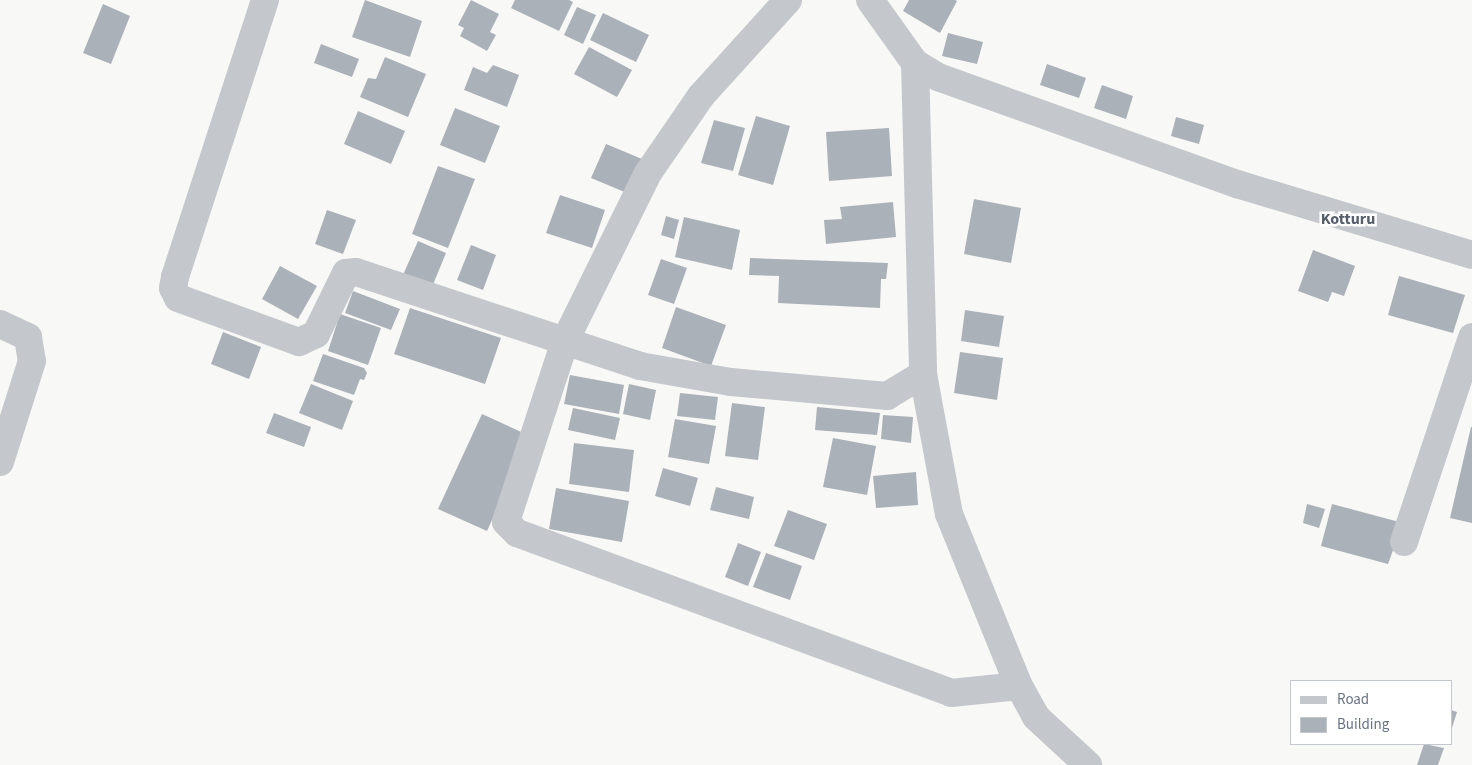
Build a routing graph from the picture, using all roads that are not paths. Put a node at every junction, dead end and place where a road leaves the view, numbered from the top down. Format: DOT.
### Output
graph roads {
  1 [pos="266,0"];
  2 [pos="788,0"];
  3 [pos="870,0"];
  4 [pos="915,63"];
  5 [pos="1472,255"];
  6 [pos="0,324"];
  7 [pos="1472,336"];
  8 [pos="565,341"];
  9 [pos="923,374"];
  10 [pos="0,462"];
  11 [pos="1404,542"];
  12 [pos="1019,686"];
  13 [pos="1088,765"];
  1 -- 8 [label="street"];
  2 -- 8 [label="street"];
  3 -- 4 [label="street"];
  4 -- 5 [label="street"];
  4 -- 9 [label="street"];
  6 -- 10 [label="street"];
  7 -- 11 [label="street"];
  8 -- 9 [label="street"];
  8 -- 12 [label="street"];
  9 -- 12 [label="street"];
  12 -- 13 [label="street"];
}
